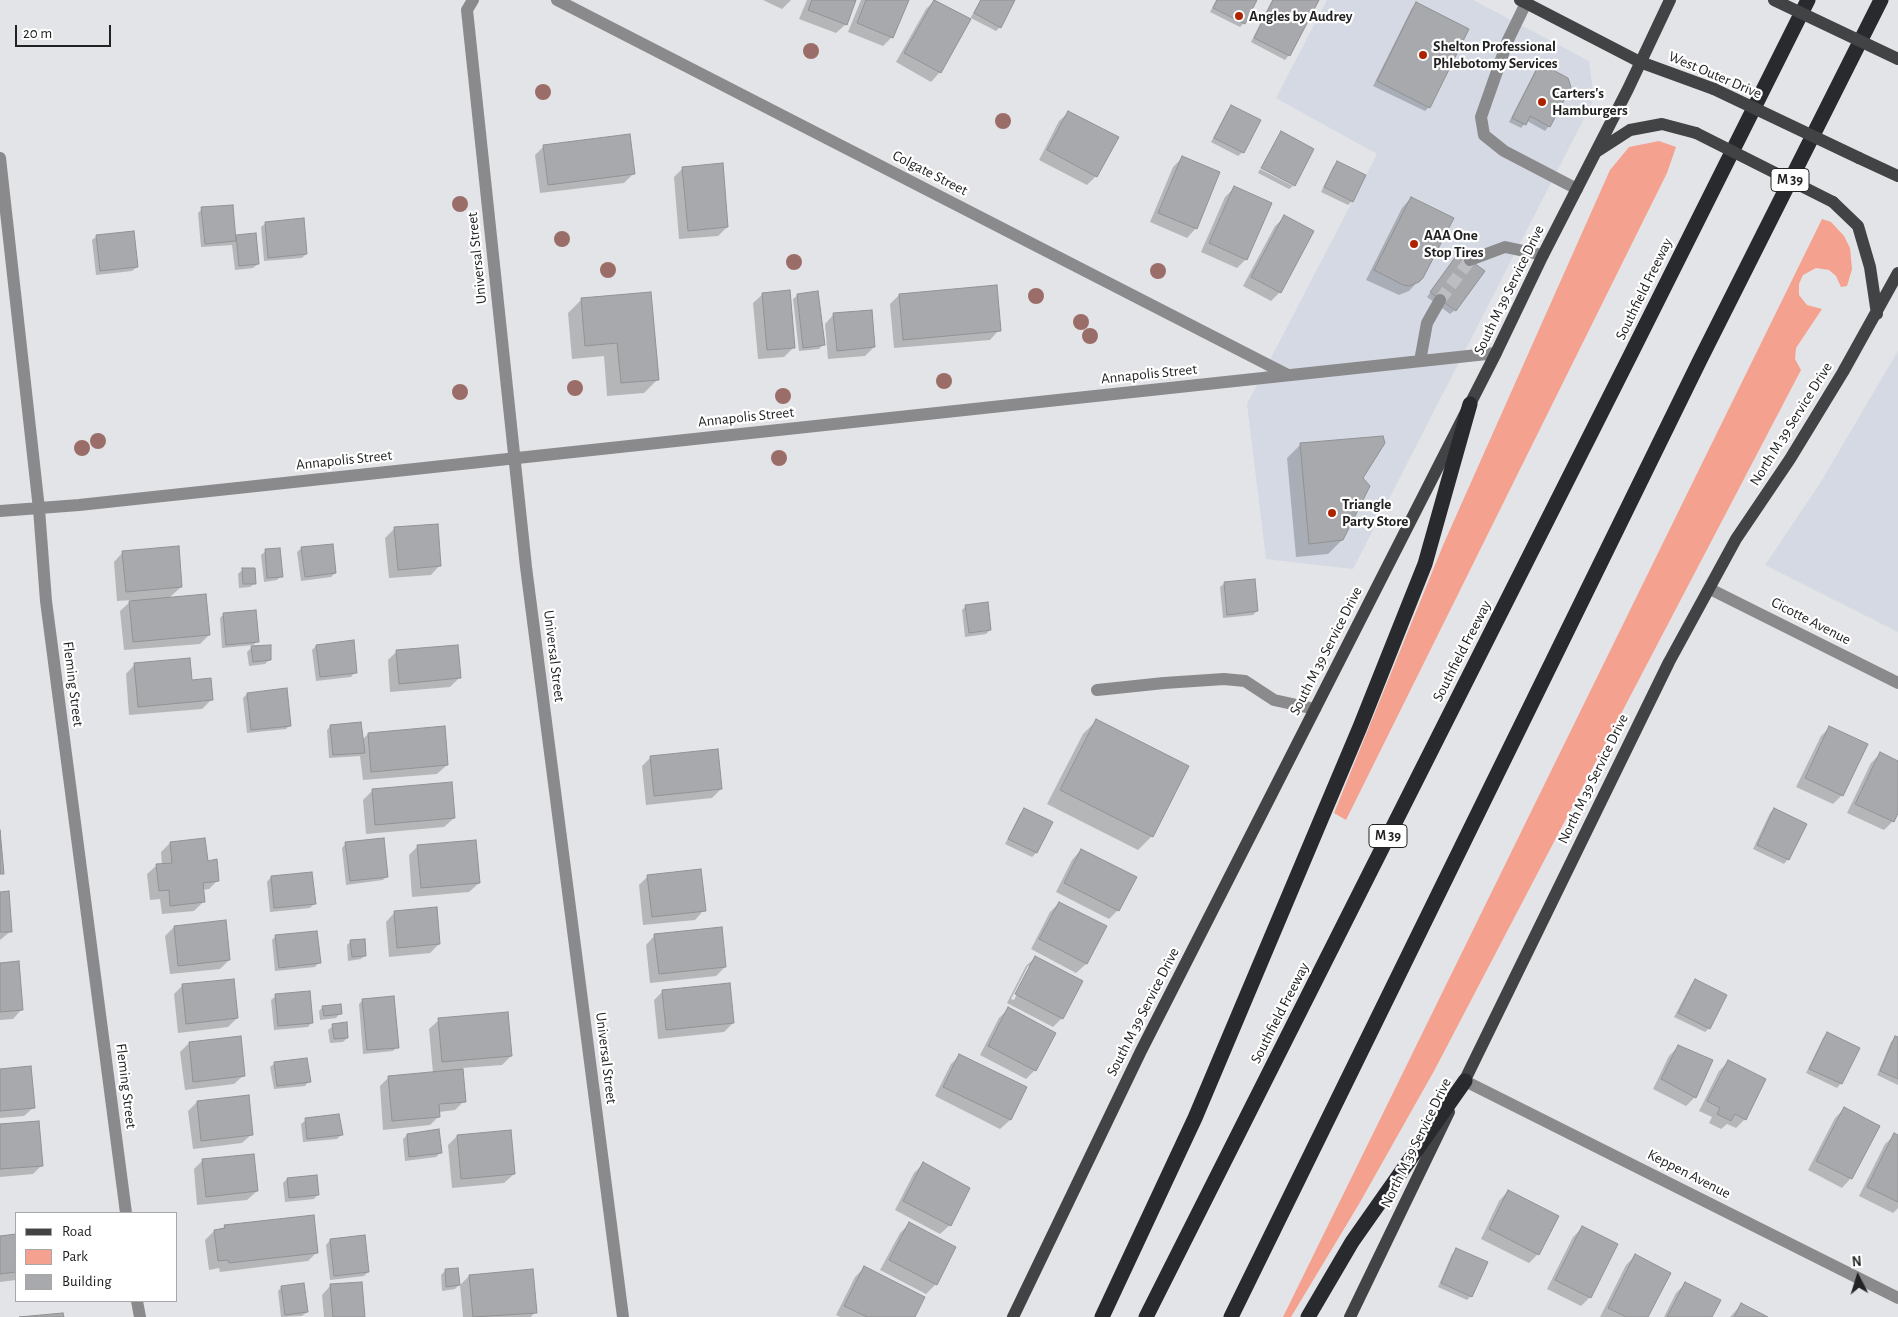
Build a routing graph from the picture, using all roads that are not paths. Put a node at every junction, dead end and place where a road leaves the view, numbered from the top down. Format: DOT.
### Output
graph roads {
  1 [pos="473,0"];
  2 [pos="556,0"];
  3 [pos="1670,0"];
  4 [pos="1774,0"];
  5 [pos="1808,0"];
  6 [pos="1881,0"];
  7 [pos="1528,1"];
  8 [pos="1898,59"];
  9 [pos="1640,62"];
  10 [pos="1595,152"];
  11 [pos="0,158"];
  12 [pos="1898,176"];
  13 [pos="1577,189"];
  14 [pos="1543,256"];
  15 [pos="1470,260"];
  16 [pos="1898,273"];
  17 [pos="1440,300"];
  18 [pos="1877,314"];
  19 [pos="1496,353"];
  20 [pos="1420,361"];
  21 [pos="1288,375"];
  22 [pos="1470,404"];
  23 [pos="514,459"];
  24 [pos="39,509"];
  25 [pos="0,511"];
  26 [pos="1710,588"];
  27 [pos="1898,683"];
  28 [pos="1097,690"];
  29 [pos="1315,709"];
  30 [pos="1464,1080"];
  31 [pos="126,1212"];
  32 [pos="1898,1298"];
  33 [pos="138,1302"];
  34 [pos="140,1317"];
  35 [pos="623,1317"];
  36 [pos="1013,1317"];
  37 [pos="1102,1317"];
  38 [pos="1146,1317"];
  39 [pos="1231,1317"];
  40 [pos="1308,1317"];
  41 [pos="1350,1317"];
  1 -- 23 [label="street, Universal Street"];
  2 -- 21 [label="street, Colgate Street"];
  3 -- 9 [label="main road, South M 39 Service Drive"];
  4 -- 8 [label="main road, bridge"];
  5 -- 38 [label="highway, Southfield Freeway / M 39"];
  6 -- 39 [label="highway, M 39"];
  7 -- 9 [label="main road, West Outer Drive"];
  7 -- 13 [label="street"];
  9 -- 10 [label="main road, South M 39 Service Drive"];
  9 -- 12 [label="main road, West Outer Drive, bridge"];
  10 -- 13 [label="main road, South M 39 Service Drive"];
  10 -- 18 [label="main road, bridge"];
  11 -- 24 [label="street, Fleming Street"];
  13 -- 14 [label="main road, South M 39 Service Drive"];
  14 -- 15 [label="street"];
  14 -- 19 [label="main road, South M 39 Service Drive"];
  16 -- 18 [label="main road, North M 39 Service Drive"];
  17 -- 20 [label="street"];
  18 -- 26 [label="main road, North M 39 Service Drive"];
  19 -- 20 [label="street, Annapolis Street"];
  19 -- 22 [label="main road, South M 39 Service Drive"];
  20 -- 21 [label="street, Annapolis Street"];
  21 -- 23 [label="street, Annapolis Street"];
  22 -- 29 [label="main road, South M 39 Service Drive"];
  22 -- 37 [label="highway"];
  23 -- 24 [label="street, Annapolis Street"];
  23 -- 35 [label="street, Universal Street"];
  24 -- 25 [label="street, Annapolis Street"];
  24 -- 31 [label="street, Fleming Street"];
  26 -- 27 [label="street, Cicotte Avenue"];
  26 -- 30 [label="main road, North M 39 Service Drive"];
  28 -- 29 [label="street"];
  29 -- 36 [label="main road, South M 39 Service Drive"];
  30 -- 32 [label="street, Keppen Avenue"];
  30 -- 40 [label="highway"];
  30 -- 41 [label="main road, North M 39 Service Drive"];
  33 -- 34 [label="street"];
}
